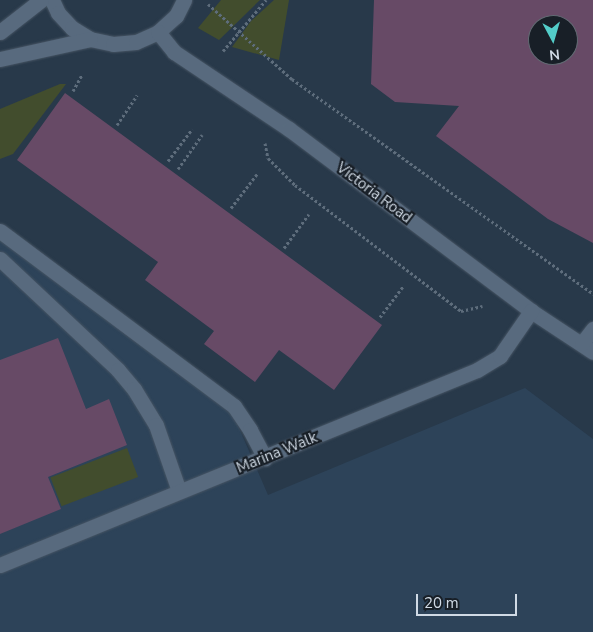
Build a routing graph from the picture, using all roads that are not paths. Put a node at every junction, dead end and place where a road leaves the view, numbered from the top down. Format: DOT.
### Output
graph roads {
  1 [pos="41,0"];
  2 [pos="52,0"];
  3 [pos="184,0"];
  4 [pos="0,32"];
  5 [pos="158,32"];
  6 [pos="90,39"];
  7 [pos="0,59"];
  8 [pos="0,231"];
  9 [pos="0,259"];
  10 [pos="531,311"];
  11 [pos="593,330"];
  12 [pos="587,348"];
  13 [pos="265,458"];
  14 [pos="179,491"];
  15 [pos="0,565"];
  1 -- 4 [label="street"];
  2 -- 6 [label="street"];
  3 -- 5 [label="street"];
  5 -- 6 [label="street"];
  5 -- 10 [label="street, Victoria Road"];
  6 -- 7 [label="street"];
  8 -- 13 [label="street"];
  9 -- 14 [label="street"];
  10 -- 12 [label="street, Victoria Road"];
  10 -- 13 [label="street, Marina Walk"];
  11 -- 12 [label="street"];
  13 -- 14 [label="street, Marina Walk"];
  14 -- 15 [label="street, Marina Walk"];
}
